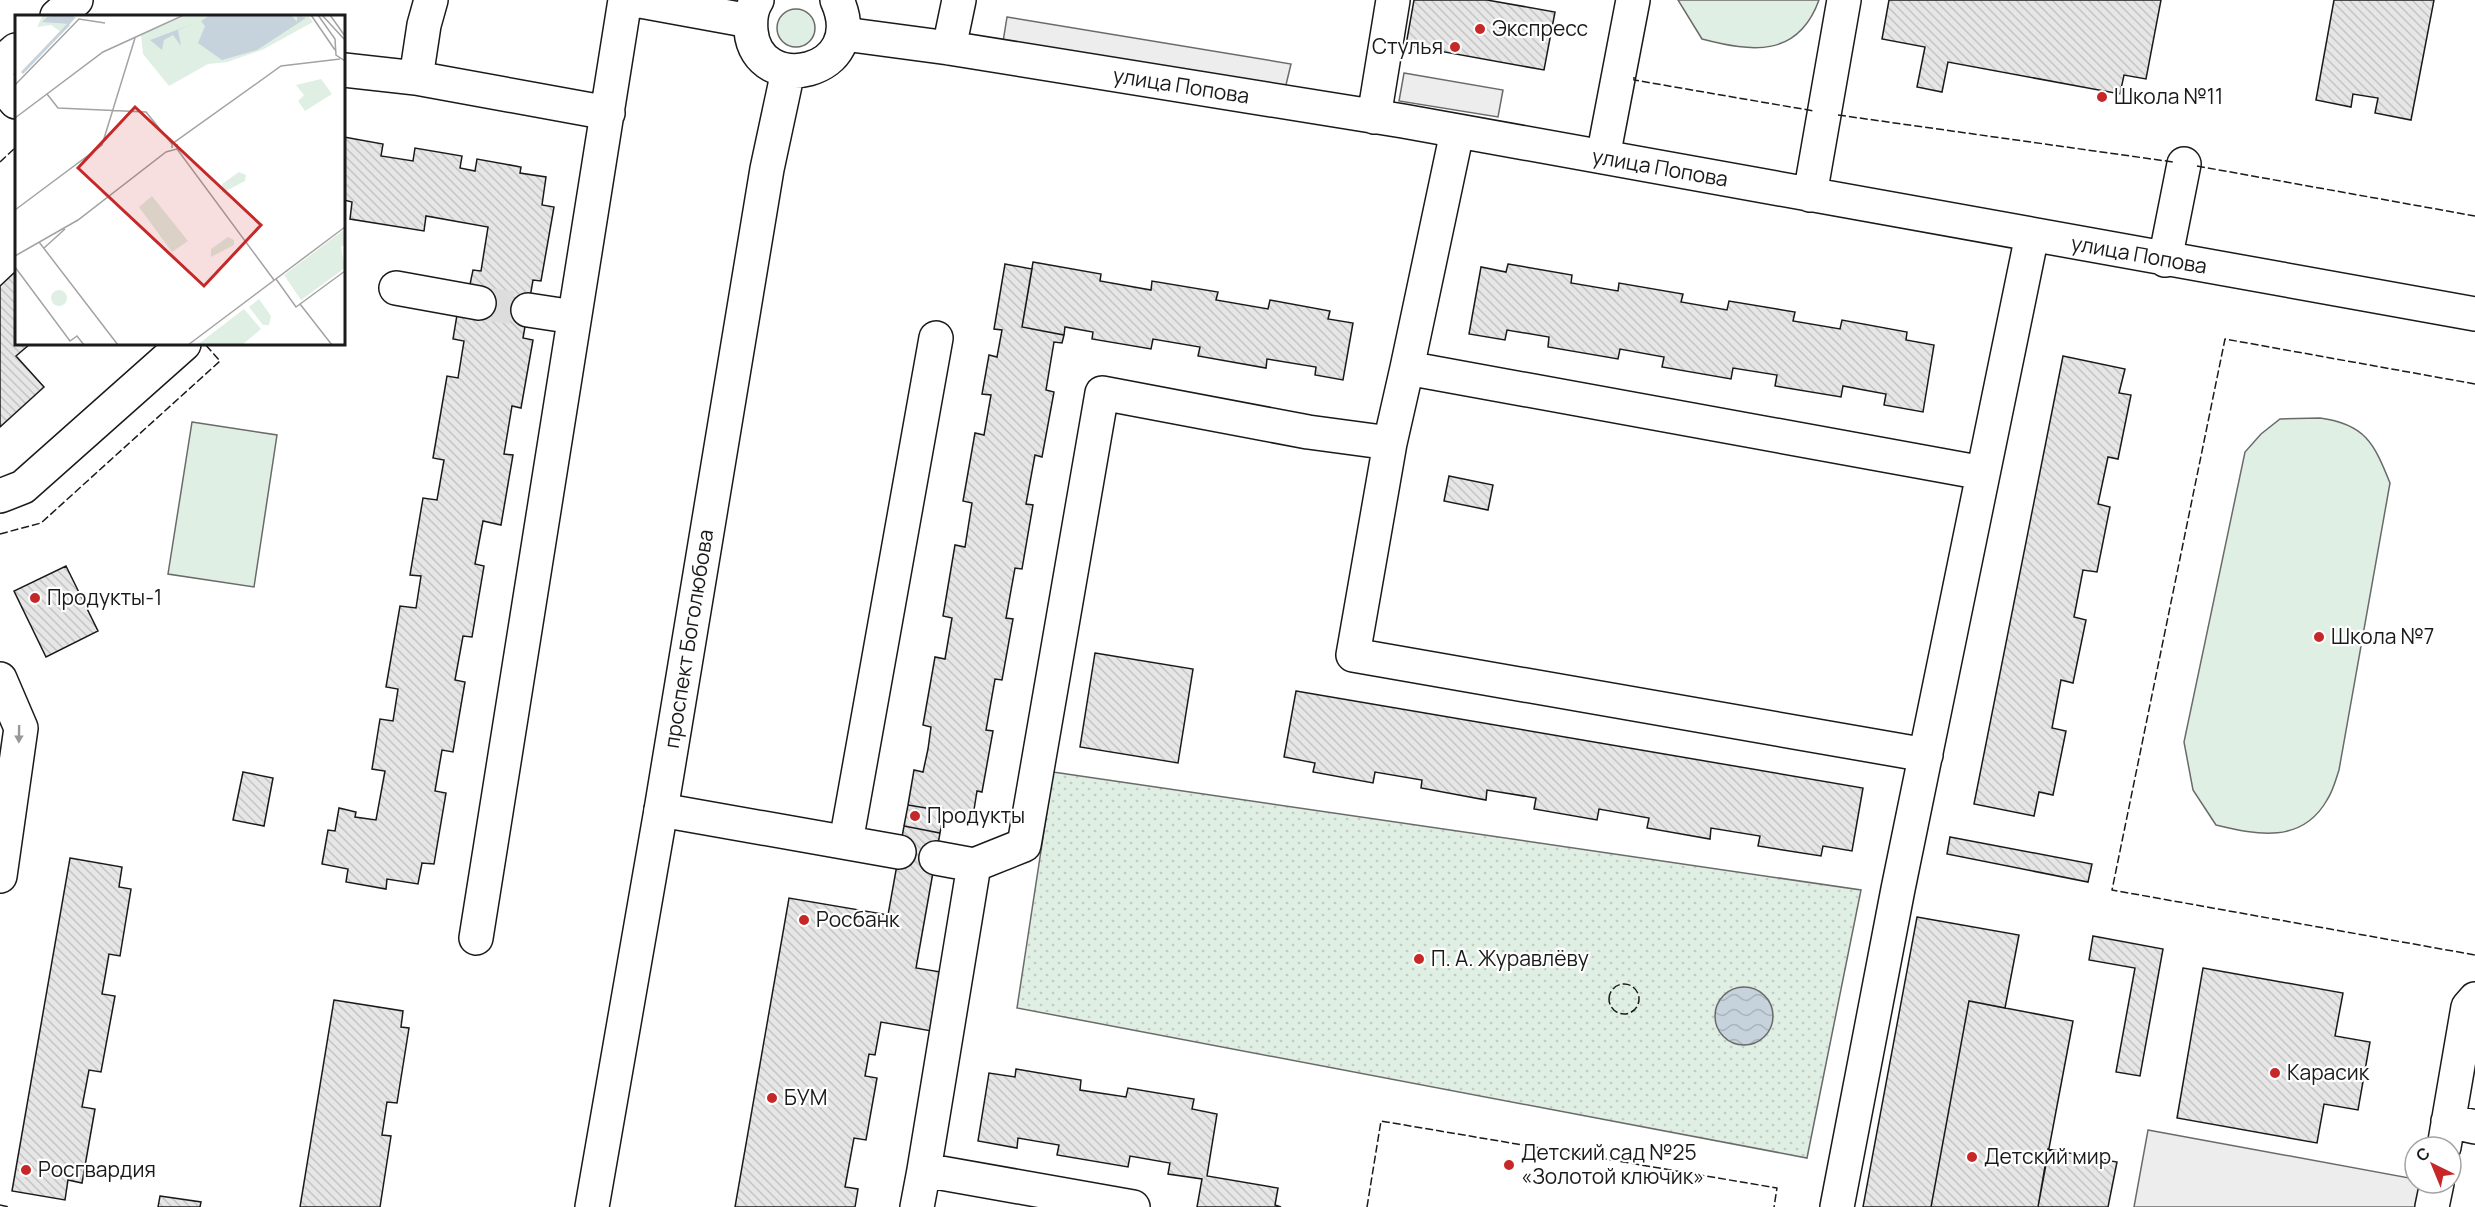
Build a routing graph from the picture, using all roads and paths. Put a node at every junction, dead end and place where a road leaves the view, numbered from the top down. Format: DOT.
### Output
graph roads {
  1 [pos="76,0"];
  2 [pos="431,0"];
  3 [pos="625,0"];
  4 [pos="635,0"];
  5 [pos="837,0"];
  6 [pos="959,0"];
  7 [pos="1393,0"];
  8 [pos="1633,0"];
  9 [pos="1844,0"];
  10 [pos="753,10"];
  11 [pos="58,15"];
  12 [pos="844,34"];
  13 [pos="949,48"];
  14 [pos="15,51"];
  15 [pos="0,64"];
  16 [pos="345,70"];
  17 [pos="788,71"];
  18 [pos="416,78"];
  19 [pos="0,84"];
  20 [pos="15,101"];
  21 [pos="608,113"];
  22 [pos="1374,117"];
  23 [pos="1457,132"];
  24 [pos="1603,158"];
  25 [pos="2184,164"];
  26 [pos="1810,195"];
  27 [pos="2032,235"];
  28 [pos="2165,260"];
  29 [pos="396,288"];
  30 [pos="479,303"];
  31 [pos="528,310"];
  32 [pos="2475,314"];
  33 [pos="574,317"];
  34 [pos="936,338"];
  35 [pos="183,345"];
  36 [pos="1407,368"];
  37 [pos="1390,443"];
  38 [pos="1983,473"];
  39 [pos="0,496"];
  40 [pos="0,679"];
  41 [pos="1926,755"];
  42 [pos="661,810"];
  43 [pos="846,842"];
  44 [pos="899,852"];
  45 [pos="936,858"];
  46 [pos="974,865"];
  47 [pos="0,871"];
  48 [pos="476,938"];
  49 [pos="2473,999"];
  50 [pos="2455,1132"];
  51 [pos="924,1170"];
  52 [pos="592,1207"];
  53 [pos="917,1207"];
  54 [pos="1133,1207"];
  55 [pos="1837,1207"];
  1 -- 11 [label="street"];
  2 -- 18 [label="street"];
  3 -- 21 [label="street"];
  4 -- 10 [label="street"];
  5 -- 12 [label="street"];
  6 -- 13 [label="street"];
  7 -- 22 [label="street"];
  8 -- 24 [label="street"];
  9 -- 26 [label="street"];
  10 -- 17 [label="street"];
  12 -- 13 [label="street, улица Попова"];
  12 -- 17 [label="street"];
  13 -- 22 [label="street, улица Попова"];
  14 -- 15 [label="street"];
  16 -- 18 [label="street"];
  17 -- 42 [label="street, проспект Боголюбова"];
  18 -- 21 [label="street"];
  19 -- 20 [label="street"];
  21 -- 33 [label="street"];
  22 -- 23 [label="street, улица Попова"];
  23 -- 24 [label="street, улица Попова"];
  23 -- 36 [label="street"];
  24 -- 26 [label="street, улица Попова"];
  25 -- 28 [label="street"];
  26 -- 27 [label="street, улица Попова"];
  27 -- 28 [label="street, улица Попова"];
  27 -- 38 [label="street"];
  28 -- 32 [label="street, улица Попова"];
  29 -- 30 [label="street"];
  31 -- 33 [label="street"];
  33 -- 48 [label="street"];
  34 -- 43 [label="street"];
  35 -- 39 [label="street"];
  36 -- 37 [label="street"];
  36 -- 38 [label="street"];
  37 -- 41 [label="street"];
  37 -- 46 [label="street"];
  38 -- 41 [label="street"];
  40 -- 47 [label="street, one-way"];
  41 -- 55 [label="street"];
  42 -- 43 [label="street"];
  42 -- 52 [label="street, проспект Боголюбова"];
  43 -- 44 [label="street"];
  45 -- 46 [label="street"];
  46 -- 51 [label="street"];
  49 -- 50 [label="street"];
  51 -- 53 [label="street"];
  51 -- 54 [label="street"];
}
